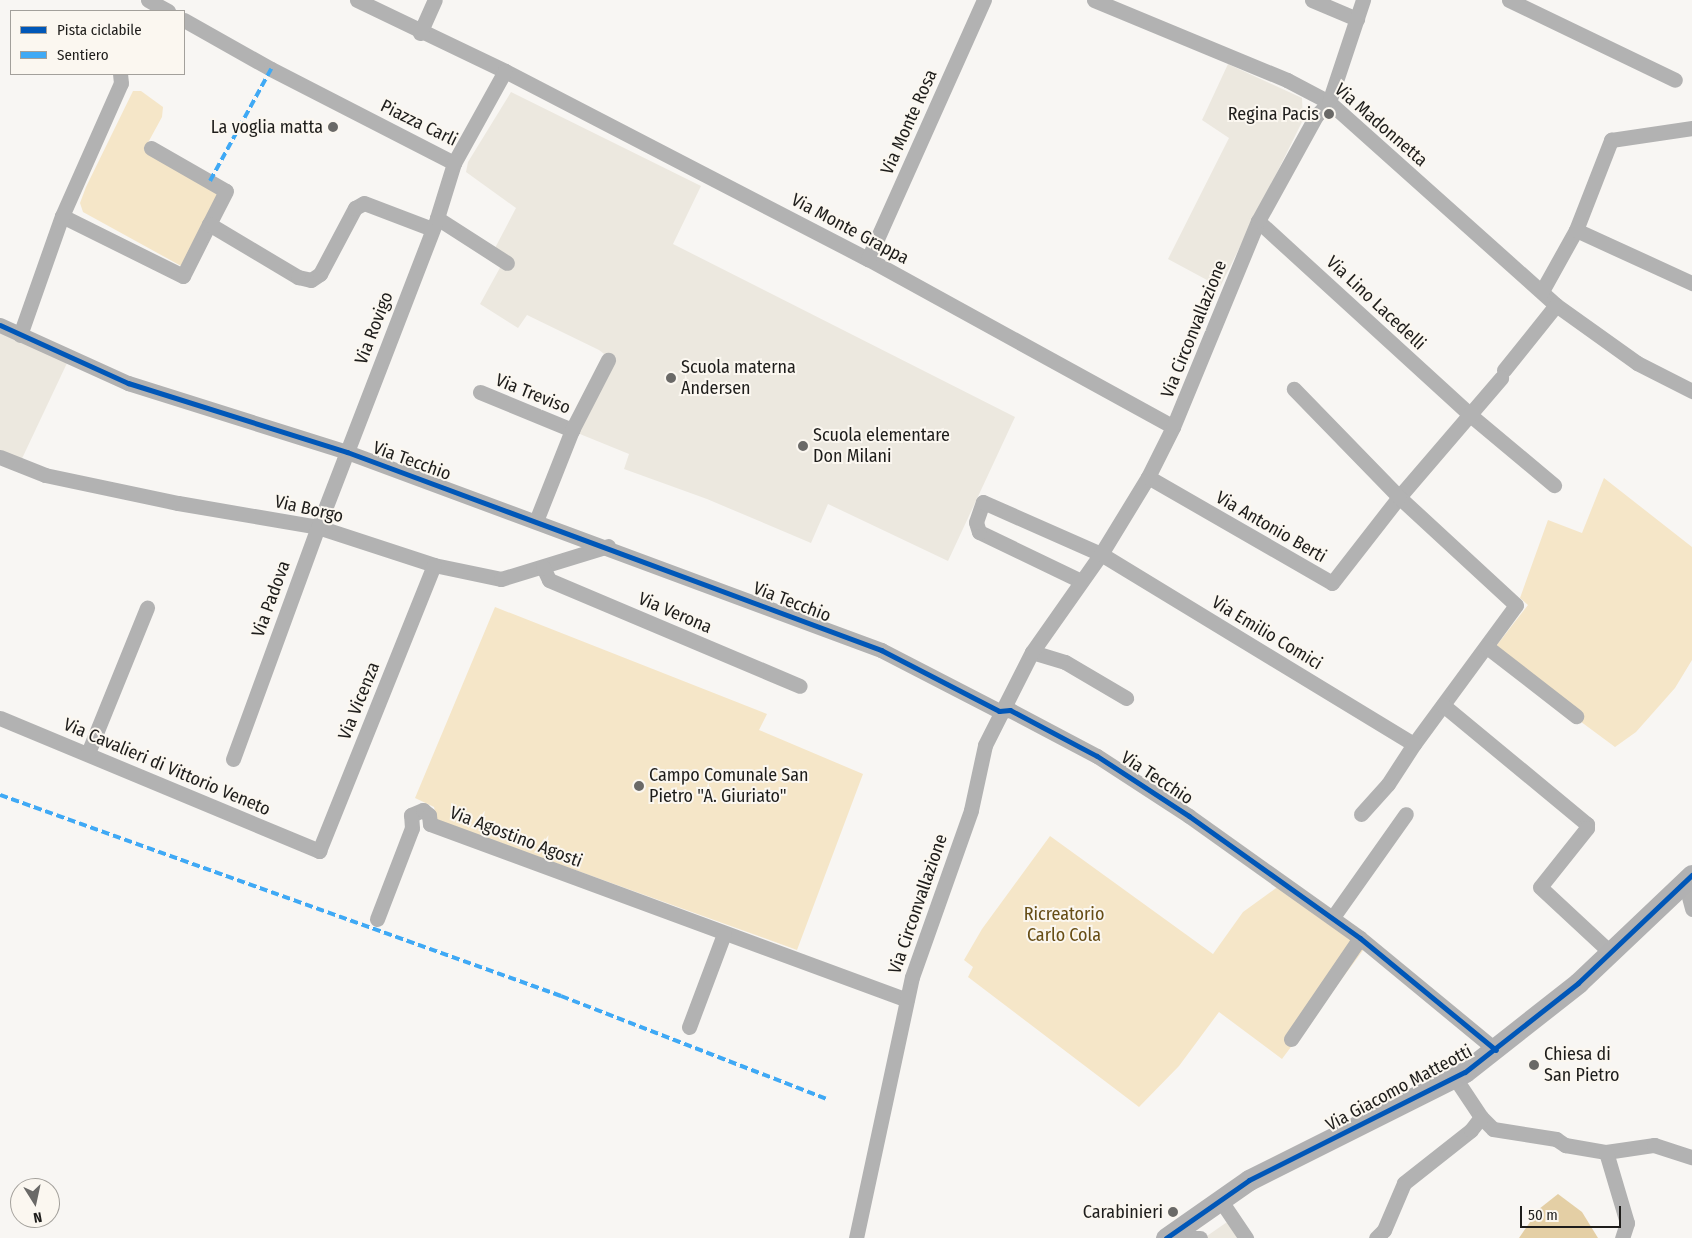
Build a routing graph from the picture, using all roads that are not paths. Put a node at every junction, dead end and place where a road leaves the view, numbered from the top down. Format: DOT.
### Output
graph roads {
  1 [pos="148,0"];
  2 [pos="357,0"];
  3 [pos="434,0"];
  4 [pos="984,0"];
  5 [pos="1094,0"];
  6 [pos="1312,0"];
  7 [pos="1363,0"];
  8 [pos="1509,0"];
  9 [pos="166,10"];
  10 [pos="1357,19"];
  11 [pos="185,21"];
  12 [pos="420,33"];
  13 [pos="505,71"];
  14 [pos="120,75"];
  15 [pos="1675,80"];
  16 [pos="1329,102"];
  17 [pos="1692,128"];
  18 [pos="150,148"];
  19 [pos="454,163"];
  20 [pos="62,216"];
  21 [pos="1258,221"];
  22 [pos="435,223"];
  23 [pos="209,224"];
  24 [pos="1576,230"];
  25 [pos="868,259"];
  26 [pos="507,264"];
  27 [pos="1692,283"];
  28 [pos="1542,290"];
  29 [pos="1556,304"];
  30 [pos="0,326"];
  31 [pos="20,335"];
  32 [pos="608,360"];
  33 [pos="1294,390"];
  34 [pos="1692,391"];
  35 [pos="480,392"];
  36 [pos="1469,414"];
  37 [pos="1173,427"];
  38 [pos="572,430"];
  39 [pos="347,452"];
  40 [pos="0,456"];
  41 [pos="1148,477"];
  42 [pos="1554,485"];
  43 [pos="1399,497"];
  44 [pos="536,521"];
  45 [pos="318,527"];
  46 [pos="608,546"];
  47 [pos="1101,554"];
  48 [pos="434,565"];
  49 [pos="543,567"];
  50 [pos="1081,581"];
  51 [pos="147,608"];
  52 [pos="1487,647"];
  53 [pos="1032,652"];
  54 [pos="800,686"];
  55 [pos="1126,698"];
  56 [pos="1443,705"];
  57 [pos="999,712"];
  58 [pos="1576,716"];
  59 [pos="0,718"];
  60 [pos="1414,744"];
  61 [pos="88,754"];
  62 [pos="233,759"];
  63 [pos="1361,814"];
  64 [pos="1406,814"];
  65 [pos="319,851"];
  66 [pos="1688,879"];
  67 [pos="1692,909"];
  68 [pos="1333,917"];
  69 [pos="377,919"];
  70 [pos="724,934"];
  71 [pos="1360,938"];
  72 [pos="1611,953"];
  73 [pos="907,1000"];
  74 [pos="689,1027"];
  75 [pos="1291,1039"];
  76 [pos="1496,1050"];
  77 [pos="1455,1078"];
  78 [pos="1481,1117"];
  79 [pos="1606,1152"];
  80 [pos="1692,1158"];
  81 [pos="1221,1201"];
  82 [pos="1192,1232"];
  83 [pos="856,1238"];
  84 [pos="1166,1238"];
  85 [pos="1246,1238"];
  86 [pos="1376,1238"];
  87 [pos="1622,1238"];
  1 -- 9 [label="street"];
  2 -- 12 [label="street"];
  3 -- 12 [label="street"];
  4 -- 25 [label="street, Via Monte Rosa"];
  5 -- 16 [label="street, Via Madonnetta"];
  6 -- 10 [label="street"];
  7 -- 10 [label="street"];
  8 -- 15 [label="street"];
  10 -- 16 [label="street"];
  11 -- 19 [label="street, Piazza Carli"];
  12 -- 13 [label="street"];
  13 -- 19 [label="street, Piazza Carli"];
  13 -- 25 [label="street, Via Monte Grappa"];
  14 -- 20 [label="street"];
  16 -- 21 [label="street, Via Circonvallazione"];
  16 -- 28 [label="street, Via Madonnetta"];
  17 -- 24 [label="street"];
  18 -- 23 [label="street"];
  19 -- 22 [label="street, Via Rovigo"];
  20 -- 23 [label="street"];
  20 -- 31 [label="street"];
  21 -- 36 [label="street, Via Lino Lacedelli"];
  21 -- 37 [label="street, Via Circonvallazione"];
  22 -- 23 [label="street"];
  22 -- 26 [label="street"];
  22 -- 39 [label="street, Via Rovigo"];
  24 -- 27 [label="street"];
  24 -- 28 [label="street"];
  25 -- 37 [label="street, Via Monte Grappa"];
  28 -- 29 [label="street, Via Madonnetta"];
  29 -- 34 [label="street, Via Madonnetta"];
  29 -- 36 [label="street"];
  30 -- 31 [label="street, Via Tecchio"];
  31 -- 39 [label="street, Via Tecchio"];
  32 -- 38 [label="street, Via Treviso"];
  33 -- 43 [label="street"];
  35 -- 38 [label="street, Via Treviso"];
  36 -- 42 [label="street, Via Lino Lacedelli"];
  36 -- 43 [label="street"];
  37 -- 41 [label="street, Via Circonvallazione"];
  38 -- 44 [label="street, Via Treviso"];
  39 -- 44 [label="street, Via Tecchio"];
  39 -- 45 [label="street, Via Padova"];
  40 -- 45 [label="street, Via Borgo"];
  41 -- 43 [label="street, Via Antonio Berti"];
  41 -- 47 [label="street, Via Circonvallazione"];
  43 -- 52 [label="street"];
  44 -- 46 [label="street, Via Tecchio"];
  45 -- 48 [label="street, Via Borgo"];
  45 -- 62 [label="street, Via Padova"];
  46 -- 49 [label="street, Via Borgo"];
  46 -- 57 [label="street, Via Tecchio"];
  47 -- 50 [label="street, Via Circonvallazione"];
  47 -- 50 [label="street"];
  47 -- 60 [label="street, Via Emilio Comici"];
  48 -- 49 [label="street, Via Borgo"];
  48 -- 65 [label="street, Via Vicenza"];
  49 -- 54 [label="street, Via Verona"];
  50 -- 53 [label="street, Via Circonvallazione"];
  51 -- 61 [label="street"];
  52 -- 56 [label="street"];
  52 -- 58 [label="street"];
  53 -- 55 [label="street"];
  53 -- 57 [label="street, Via Circonvallazione"];
  56 -- 60 [label="street"];
  56 -- 72 [label="street"];
  57 -- 68 [label="street, Via Tecchio"];
  57 -- 73 [label="street, Via Circonvallazione"];
  59 -- 61 [label="street, Via Cavalieri di Vittorio Veneto"];
  60 -- 63 [label="street"];
  61 -- 65 [label="street, Via Cavalieri di Vittorio Veneto"];
  64 -- 68 [label="street"];
  66 -- 67 [label="street"];
  66 -- 72 [label="street, Via Giacomo Matteotti"];
  68 -- 71 [label="street, Via Tecchio"];
  69 -- 70 [label="street, Via Agostino Agosti"];
  70 -- 73 [label="street, Via Agostino Agosti"];
  70 -- 74 [label="street"];
  71 -- 75 [label="street"];
  71 -- 76 [label="street, Via Tecchio"];
  72 -- 76 [label="street, Via Giacomo Matteotti"];
  73 -- 83 [label="street, Via Circonvallazione"];
  76 -- 77 [label="street, Via Giacomo Matteotti"];
  77 -- 78 [label="street"];
  77 -- 81 [label="street, Via Giacomo Matteotti"];
  78 -- 79 [label="street"];
  78 -- 86 [label="street"];
  79 -- 80 [label="street"];
  79 -- 87 [label="street"];
  81 -- 82 [label="street, Via Giacomo Matteotti"];
  81 -- 85 [label="street"];
  82 -- 84 [label="street, Via Giacomo Matteotti"];
}
